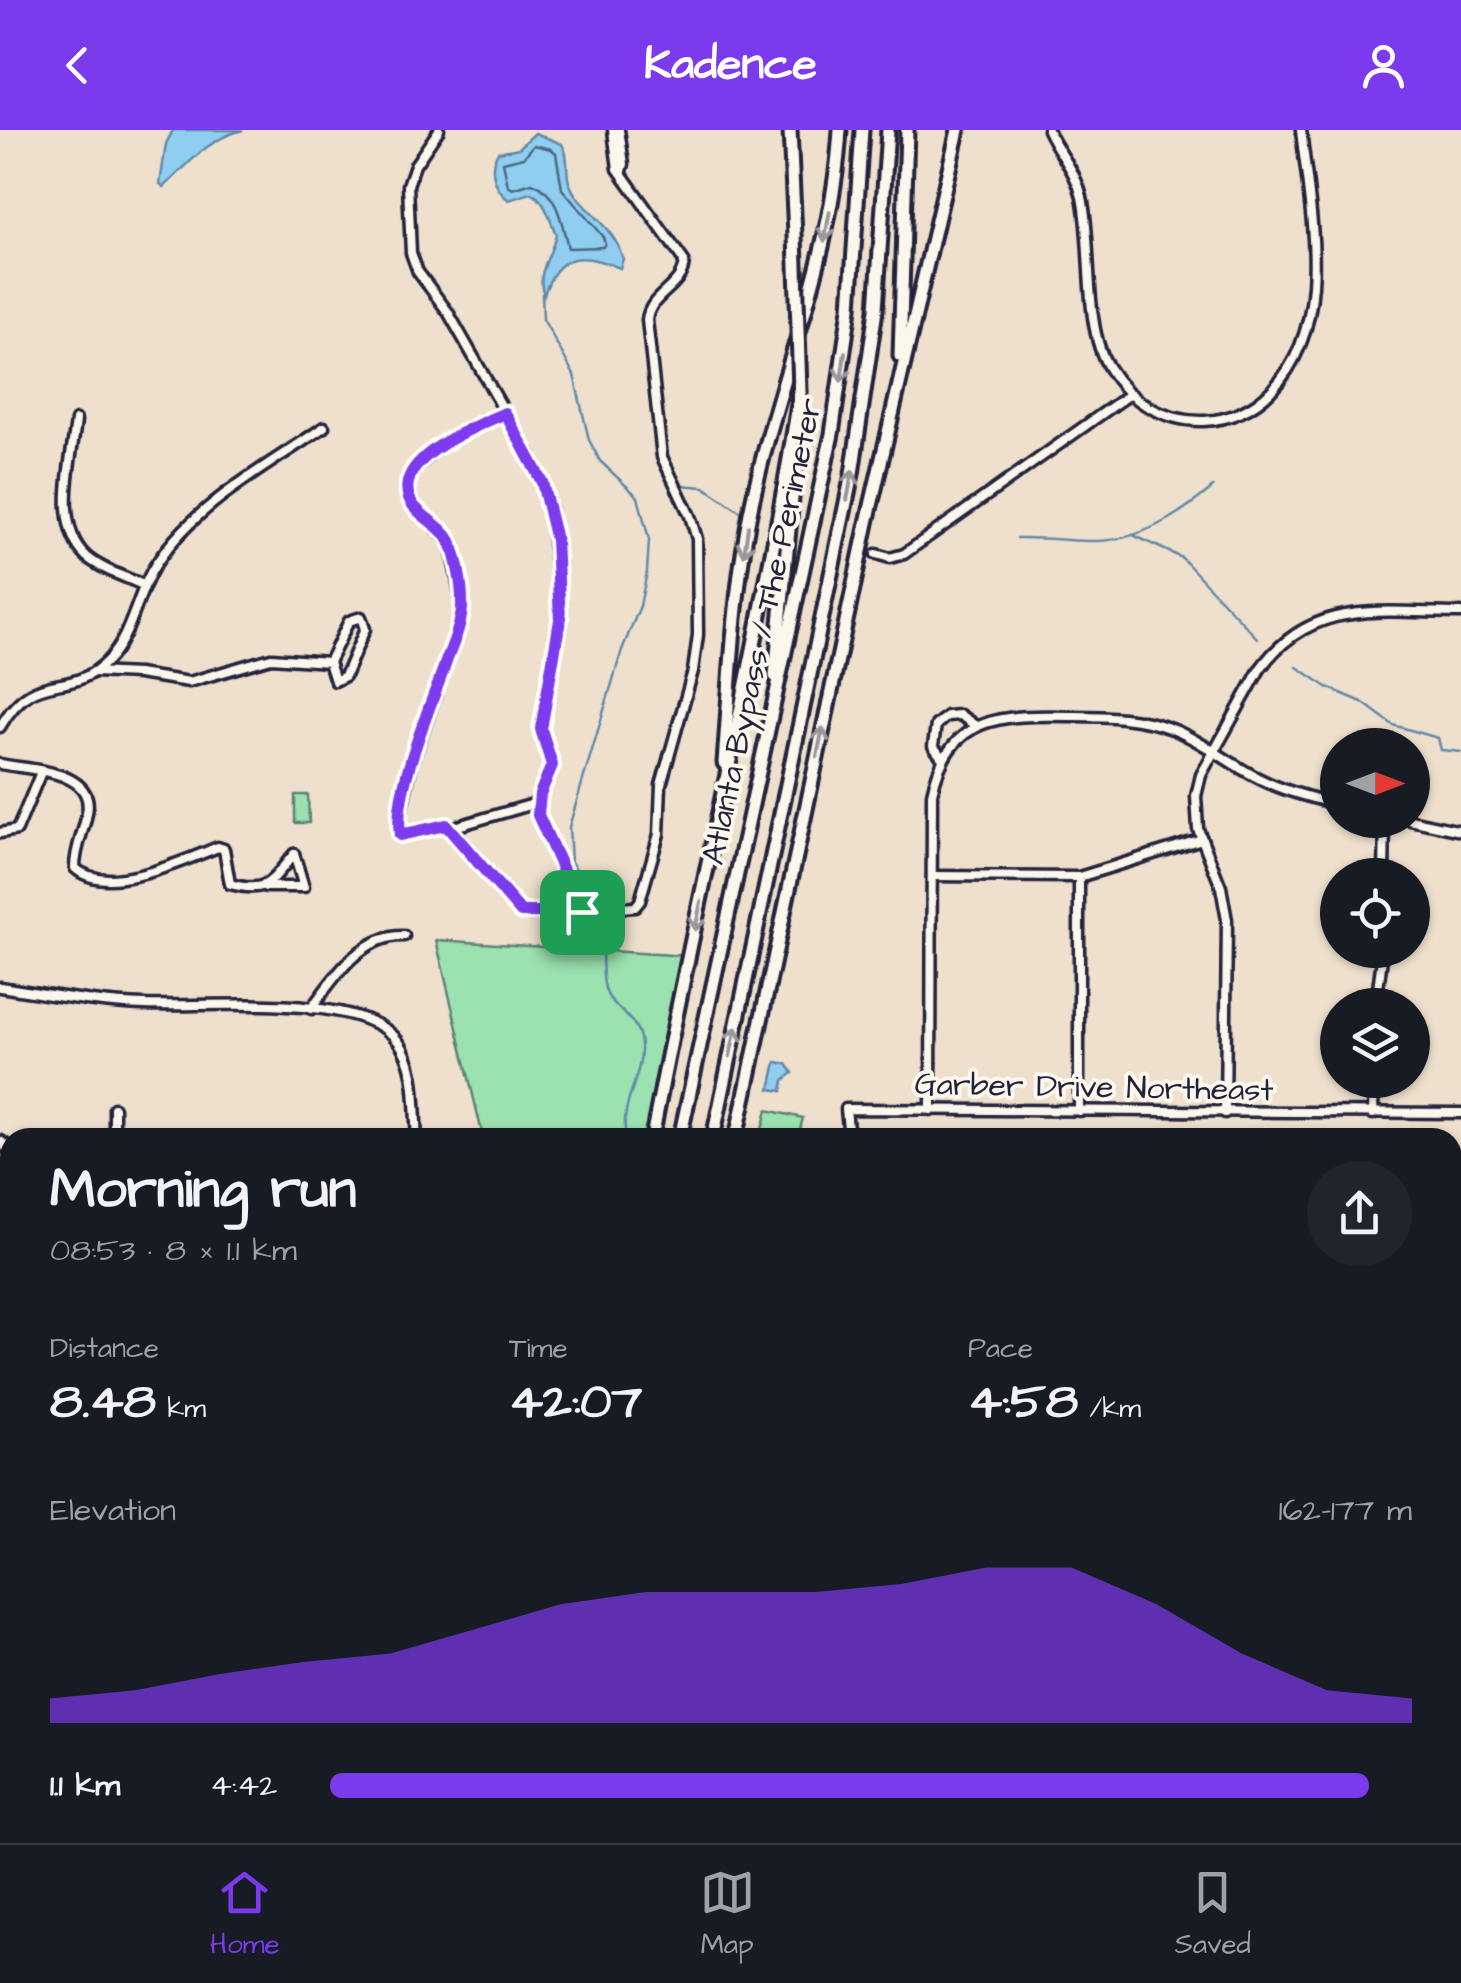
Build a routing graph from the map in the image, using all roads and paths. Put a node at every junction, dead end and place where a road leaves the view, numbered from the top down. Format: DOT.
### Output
graph roads {
  1 [pos="438,130"];
  2 [pos="616,130"];
  3 [pos="790,130"];
  4 [pos="840,130"];
  5 [pos="862,130"];
  6 [pos="888,130"];
  7 [pos="907,130"];
  8 [pos="958,130"];
  9 [pos="1048,130"];
  10 [pos="1301,130"];
  11 [pos="898,385"];
  12 [pos="800,392"];
  13 [pos="1130,394"];
  14 [pos="505,413"];
  15 [pos="76,420"];
  16 [pos="324,427"];
  17 [pos="876,554"];
  18 [pos="144,585"];
  19 [pos="1461,614"];
  20 [pos="329,662"];
  21 [pos="94,672"];
  22 [pos="772,722"];
  23 [pos="976,726"];
  24 [pos="0,727"];
  25 [pos="1214,752"];
  26 [pos="943,759"];
  27 [pos="0,764"];
  28 [pos="41,772"];
  29 [pos="1320,799"];
  30 [pos="537,803"];
  31 [pos="719,821"];
  32 [pos="1430,824"];
  33 [pos="451,828"];
  34 [pos="1461,831"];
  35 [pos="0,833"];
  36 [pos="1202,838"];
  37 [pos="932,876"];
  38 [pos="1079,876"];
  39 [pos="266,888"];
  40 [pos="582,912"];
  41 [pos="404,936"];
  42 [pos="0,986"];
  43 [pos="312,1009"];
  44 [pos="1374,1098"];
  45 [pos="114,1108"];
  46 [pos="932,1110"];
  47 [pos="1079,1111"];
  48 [pos="1225,1113"];
  49 [pos="1461,1113"];
  50 [pos="1374,1114"];
  51 [pos="114,1128"];
  52 [pos="415,1128"];
  53 [pos="654,1128"];
  54 [pos="682,1128"];
  55 [pos="715,1128"];
  56 [pos="738,1128"];
  57 [pos="848,1128"];
  1 -- 14 [label="street"];
  2 -- 40 [label="street"];
  3 -- 12 [label="highway, bridge"];
  4 -- 31 [label="highway, one-way"];
  5 -- 22 [label="highway, Atlanta Bypass / The Perimeter, one-way"];
  55 -- 6 [label="highway, Atlanta Bypass / The Perimeter, one-way"];
  7 -- 11 [label="highway"];
  8 -- 11 [label="highway"];
  9 -- 13 [label="street"];
  10 -- 13 [label="street"];
  56 -- 11 [label="highway, one-way"];
  12 -- 22 [label="highway"];
  12 -- 31 [label="highway"];
  13 -- 17 [label="street"];
  14 -- 30 [label="street"];
  14 -- 33 [label="street"];
  15 -- 18 [label="street"];
  16 -- 18 [label="street"];
  18 -- 21 [label="street"];
  19 -- 25 [label="street"];
  20 -- 20 [label="street"];
  20 -- 21 [label="street"];
  21 -- 24 [label="street"];
  22 -- 54 [label="highway, Atlanta Bypass / The Perimeter"];
  23 -- 25 [label="street"];
  23 -- 26 [label="street"];
  23 -- 26 [label="street"];
  25 -- 29 [label="street"];
  25 -- 36 [label="street"];
  26 -- 37 [label="street"];
  27 -- 28 [label="street"];
  28 -- 35 [label="street"];
  28 -- 39 [label="street"];
  30 -- 33 [label="street"];
  30 -- 40 [label="street"];
  31 -- 53 [label="highway, one-way"];
  32 -- 34 [label="street"];
  33 -- 40 [label="street"];
  36 -- 38 [label="street"];
  36 -- 48 [label="street"];
  37 -- 38 [label="street"];
  37 -- 46 [label="street"];
  38 -- 47 [label="street"];
  39 -- 39 [label="street"];
  41 -- 43 [label="street"];
  42 -- 43 [label="street"];
  43 -- 52 [label="street"];
  44 -- 50 [label="street"];
  45 -- 51 [label="street"];
  46 -- 47 [label="street, Garber Drive Northeast"];
  46 -- 57 [label="street, Garber Drive Northeast"];
  47 -- 48 [label="street, Garber Drive Northeast"];
  48 -- 50 [label="street, Garber Drive Northeast"];
  49 -- 50 [label="street, Garber Drive Northeast"];
}
